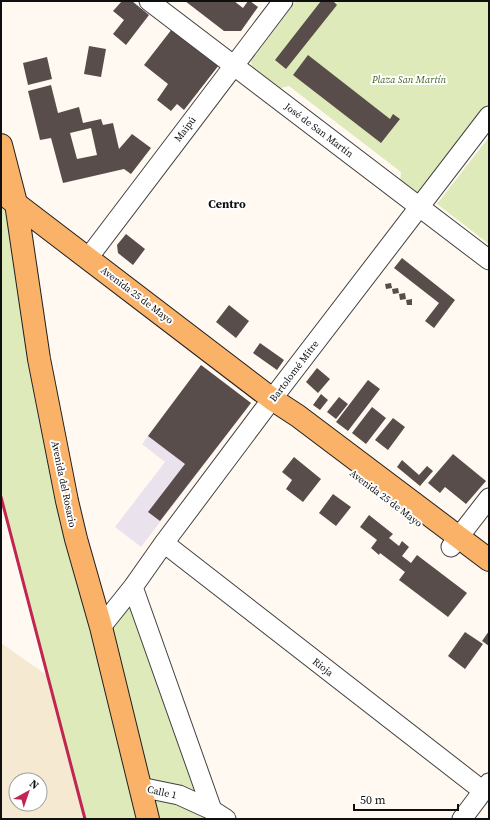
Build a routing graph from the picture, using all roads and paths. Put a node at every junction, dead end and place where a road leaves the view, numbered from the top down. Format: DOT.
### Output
graph roads {
  1 [pos="149,1"];
  2 [pos="283,1"];
  3 [pos="234,66"];
  4 [pos="489,116"];
  5 [pos="1,145"];
  6 [pos="8,197"];
  7 [pos="420,207"];
  8 [pos="88,258"];
  9 [pos="489,260"];
  10 [pos="272,399"];
  11 [pos="489,498"];
  12 [pos="455,542"];
  13 [pos="164,543"];
  14 [pos="489,560"];
  15 [pos="489,576"];
  16 [pos="133,587"];
  17 [pos="101,627"];
  18 [pos="140,787"];
  19 [pos="486,787"];
  20 [pos="219,815"];
  21 [pos="148,819"];
  22 [pos="462,819"];
  1 -- 3 [label="street, José de San Martín"];
  2 -- 3 [label="street, Maipú"];
  3 -- 7 [label="street, José de San Martín"];
  3 -- 8 [label="street, Maipú"];
  4 -- 7 [label="street, Bartolomé Mitre"];
  5 -- 6 [label="main road, Avenida del Rosario"];
  6 -- 8 [label="main road, Avenida 25 de Mayo"];
  6 -- 17 [label="main road, Avenida del Rosario"];
  7 -- 9 [label="street, José de San Martín"];
  7 -- 10 [label="street, Bartolomé Mitre"];
  8 -- 10 [label="main road, Avenida 25 de Mayo"];
  10 -- 12 [label="main road, Avenida 25 de Mayo"];
  10 -- 13 [label="street, Bartolomé Mitre"];
  11 -- 12 [label="street"];
  12 -- 14 [label="main road, Avenida 25 de Mayo"];
  12 -- 15 [label="main road, Avenida 25 de Mayo"];
  13 -- 16 [label="street, Bartolomé Mitre"];
  13 -- 19 [label="street, Rioja"];
  16 -- 17 [label="street, Bartolomé Mitre"];
  16 -- 20 [label="street"];
  17 -- 18 [label="main road, Avenida del Rosario"];
  18 -- 20 [label="street, Calle 1"];
  18 -- 21 [label="main road, Avenida del Rosario"];
  19 -- 22 [label="street"];
}
